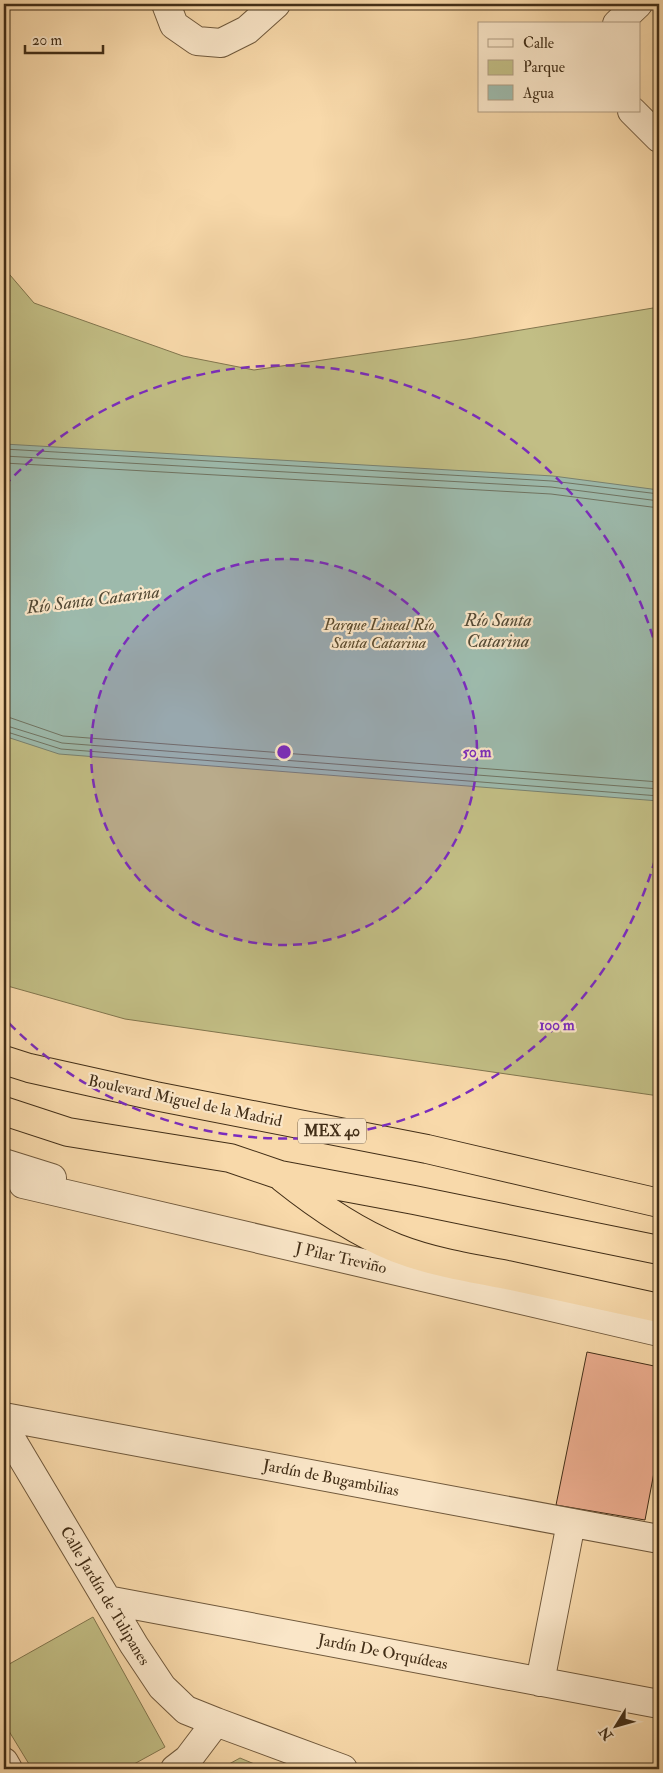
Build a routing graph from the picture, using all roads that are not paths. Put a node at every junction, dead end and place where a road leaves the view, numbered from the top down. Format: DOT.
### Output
graph roads {
  1 [pos="166,4"];
  2 [pos="276,4"];
  3 [pos="638,4"];
  4 [pos="619,22"];
  5 [pos="633,112"];
  6 [pos="659,138"];
  7 [pos="4,1060"];
  8 [pos="4,1111"];
  9 [pos="4,1163"];
  10 [pos="280,1175"];
  11 [pos="25,1184"];
  12 [pos="659,1203"];
  13 [pos="659,1250"];
  14 [pos="647,1305"];
  15 [pos="659,1332"];
  16 [pos="4,1417"];
  17 [pos="4,1427"];
  18 [pos="571,1523"];
  19 [pos="659,1539"];
  20 [pos="107,1600"];
  21 [pos="540,1682"];
  22 [pos="659,1704"];
  23 [pos="209,1732"];
  24 [pos="4,1762"];
  25 [pos="8,1769"];
  26 [pos="175,1769"];
  27 [pos="343,1769"];
  1 -- 2 [label="street"];
  3 -- 4 [label="street"];
  5 -- 6 [label="street"];
  7 -- 12 [label="highway, Boulevard Miguel de la Madrid / MEX 40"];
  8 -- 10 [label="highway"];
  9 -- 11 [label="street"];
  10 -- 13 [label="highway"];
  10 -- 14 [label="highway"];
  11 -- 14 [label="street"];
  11 -- 15 [label="street, J Pilar Treviño"];
  16 -- 18 [label="street, Jardín de Bugambilias"];
  17 -- 20 [label="street, Calle Jardín de Tulipanes"];
  18 -- 19 [label="street, Jardín de Bugambilias"];
  18 -- 21 [label="street"];
  20 -- 21 [label="street, Jardín De Orquídeas"];
  20 -- 23 [label="street, Calle Jardín de Tulipanes"];
  21 -- 22 [label="street, Jardín De Orquídeas"];
  23 -- 26 [label="street"];
  23 -- 27 [label="street, Calle Jardín de Tulipanes"];
  24 -- 25 [label="street"];
}
